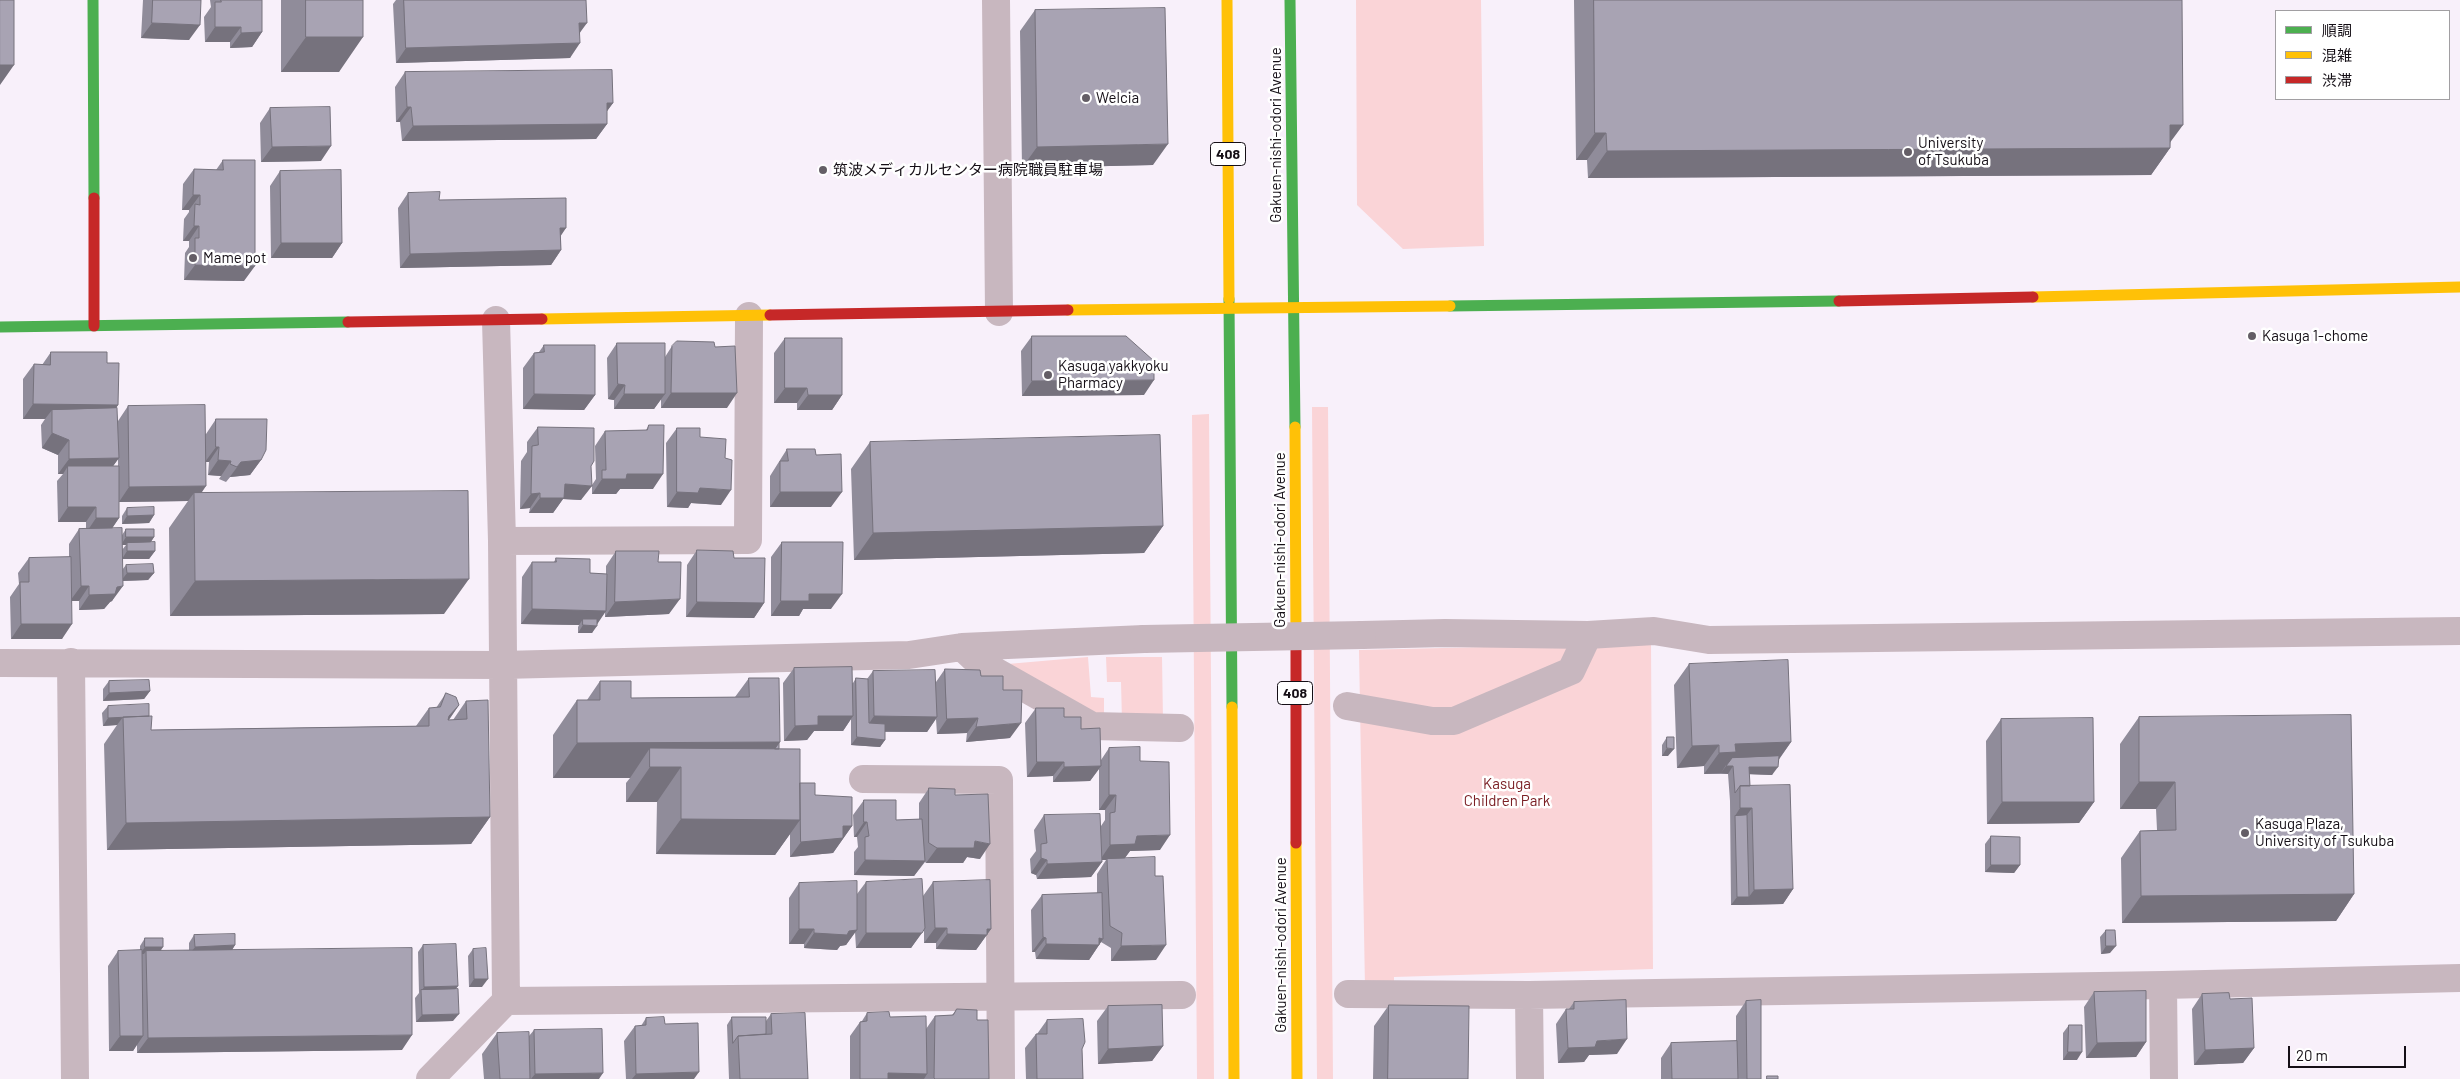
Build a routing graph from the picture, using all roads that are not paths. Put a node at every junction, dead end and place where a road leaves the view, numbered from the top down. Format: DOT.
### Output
graph roads {
  1 [pos="93,0"];
  2 [pos="996,0"];
  3 [pos="1227,0"];
  4 [pos="1290,0"];
  5 [pos="2460,286"];
  6 [pos="1229,308"];
  7 [pos="1292,308"];
  8 [pos="999,312"];
  9 [pos="749,316"];
  10 [pos="496,320"];
  11 [pos="94,326"];
  12 [pos="0,327"];
  13 [pos="502,541"];
  14 [pos="2460,630"];
  15 [pos="1588,635"];
  16 [pos="962,647"];
  17 [pos="71,662"];
  18 [pos="0,663"];
  19 [pos="502,665"];
  20 [pos="1347,706"];
  21 [pos="1180,728"];
  22 [pos="863,779"];
  23 [pos="2460,978"];
  24 [pos="2163,985"];
  25 [pos="1348,994"];
  26 [pos="1182,995"];
  27 [pos="1529,995"];
  28 [pos="1000,997"];
  29 [pos="506,1001"];
  30 [pos="75,1079"];
  31 [pos="430,1079"];
  32 [pos="1001,1079"];
  33 [pos="1234,1079"];
  34 [pos="1296,1079"];
  35 [pos="1530,1079"];
  36 [pos="2164,1079"];
  1 -- 11 [label="main road"];
  2 -- 8 [label="street"];
  3 -- 6 [label="main road, 408"];
  4 -- 7 [label="main road, Gakuen-nishi-odori Avenue / 408"];
  5 -- 7 [label="main road"];
  6 -- 7 [label="main road"];
  6 -- 8 [label="main road"];
  6 -- 33 [label="main road, 408"];
  7 -- 34 [label="main road, Gakuen-nishi-odori Avenue / 408"];
  8 -- 9 [label="main road"];
  9 -- 10 [label="main road"];
  9 -- 13 [label="street"];
  10 -- 11 [label="main road"];
  10 -- 13 [label="street"];
  11 -- 12 [label="main road"];
  13 -- 19 [label="street"];
  14 -- 15 [label="street"];
  15 -- 16 [label="street, bridge"];
  15 -- 20 [label="street"];
  16 -- 19 [label="street"];
  16 -- 21 [label="street"];
  17 -- 18 [label="street"];
  17 -- 19 [label="street"];
  17 -- 30 [label="street"];
  19 -- 29 [label="street"];
  22 -- 28 [label="street"];
  23 -- 24 [label="street"];
  24 -- 27 [label="street"];
  24 -- 36 [label="street"];
  25 -- 27 [label="street"];
  26 -- 28 [label="street"];
  27 -- 35 [label="street"];
  28 -- 29 [label="street"];
  28 -- 32 [label="street"];
  29 -- 31 [label="street"];
}
